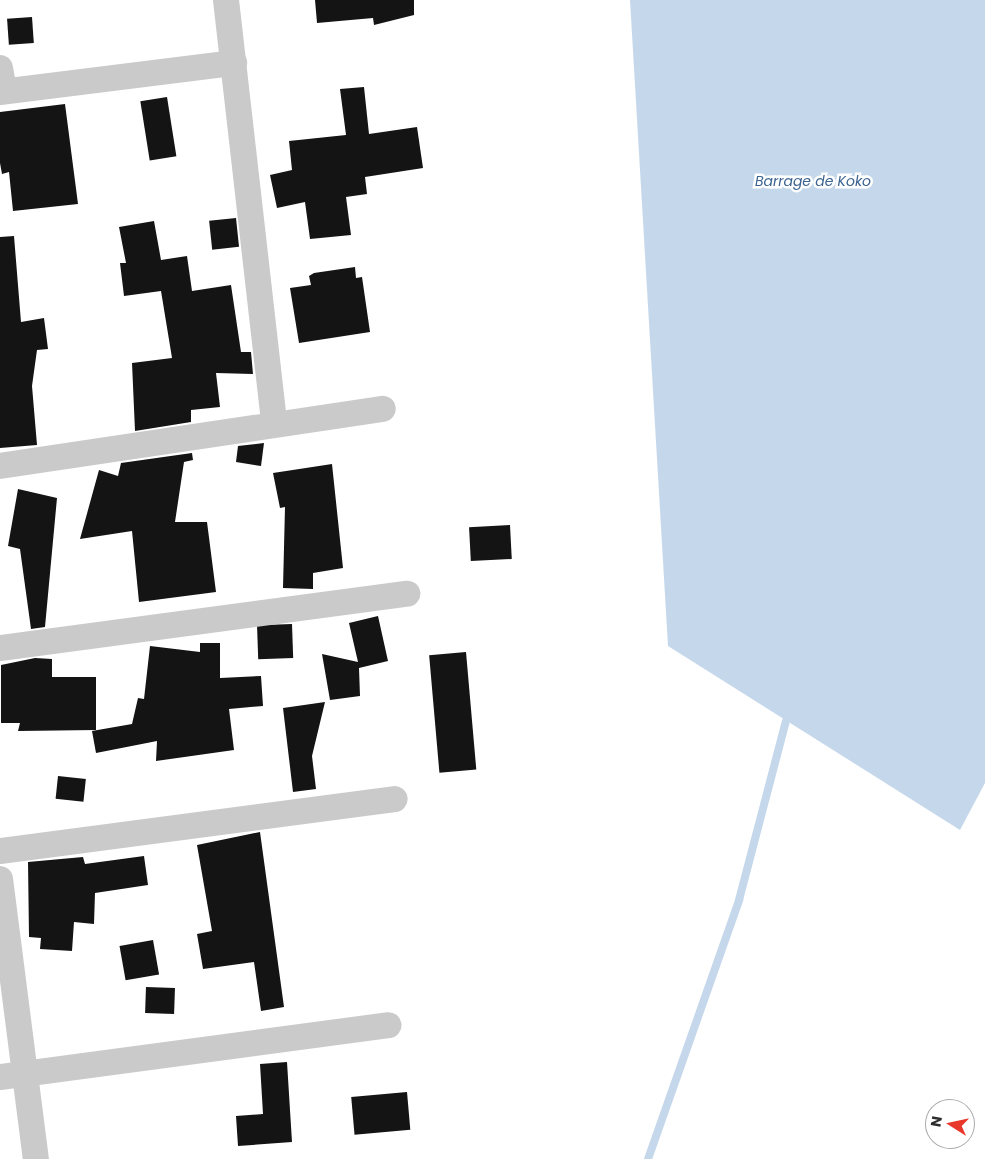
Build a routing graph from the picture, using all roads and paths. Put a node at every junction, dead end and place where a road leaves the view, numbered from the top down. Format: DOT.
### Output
graph roads {
  1 [pos="226,0"];
  2 [pos="234,63"];
  3 [pos="1,84"];
  4 [pos="383,409"];
  5 [pos="274,424"];
  6 [pos="0,466"];
  7 [pos="407,594"];
  8 [pos="0,648"];
  9 [pos="395,799"];
  10 [pos="0,851"];
  11 [pos="0,879"];
  12 [pos="3,928"];
  13 [pos="389,1025"];
  14 [pos="13,1075"];
  15 [pos="36,1159"];
  1 -- 2 [label="street"];
  2 -- 3 [label="street"];
  2 -- 5 [label="street"];
  4 -- 5 [label="street"];
  5 -- 6 [label="street"];
  7 -- 8 [label="street"];
  9 -- 10 [label="street"];
  11 -- 12 [label="street"];
  12 -- 14 [label="street"];
  13 -- 14 [label="street"];
  14 -- 15 [label="street"];
}
